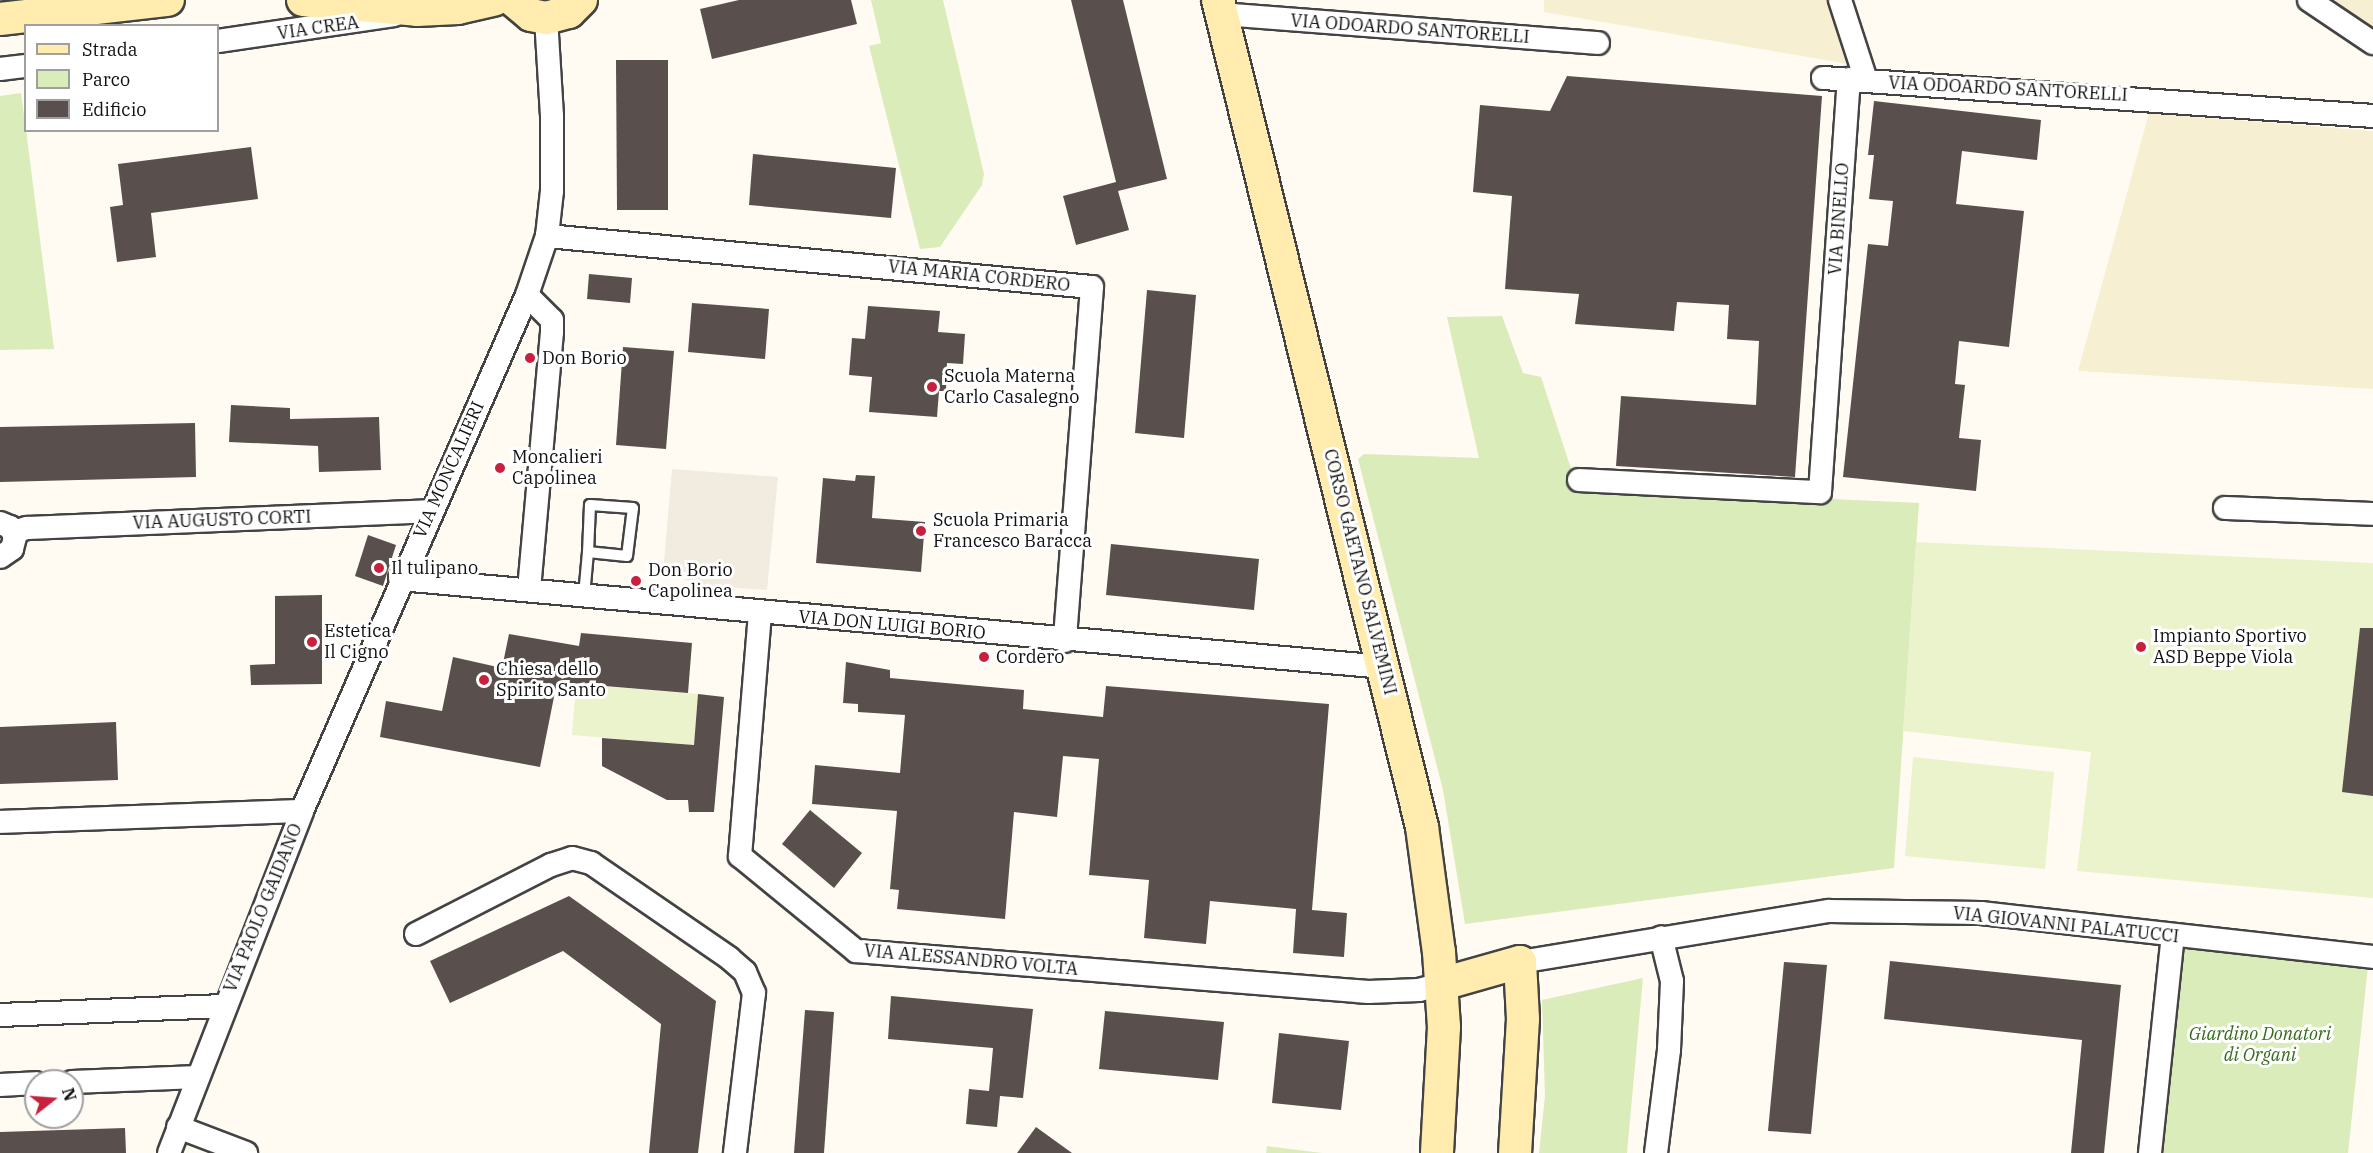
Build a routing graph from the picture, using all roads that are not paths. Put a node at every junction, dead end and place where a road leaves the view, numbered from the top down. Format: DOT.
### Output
graph roads {
  1 [pos="168,0"];
  2 [pos="303,0"];
  3 [pos="494,0"];
  4 [pos="513,0"];
  5 [pos="581,0"];
  6 [pos="1840,0"];
  7 [pos="2309,0"];
  8 [pos="1220,7"];
  9 [pos="417,10"];
  10 [pos="546,18"];
  11 [pos="0,19"];
  12 [pos="219,41"];
  13 [pos="2373,43"];
  14 [pos="1598,44"];
  15 [pos="24,66"];
  16 [pos="0,69"];
  17 [pos="1824,78"];
  18 [pos="1857,80"];
  19 [pos="2373,116"];
  20 [pos="547,236"];
  21 [pos="527,295"];
  22 [pos="1579,480"];
  23 [pos="2225,508"];
  24 [pos="430,511"];
  25 [pos="2373,514"];
  26 [pos="7,527"];
  27 [pos="588,552"];
  28 [pos="0,557"];
  29 [pos="400,579"];
  30 [pos="529,590"];
  31 [pos="584,596"];
  32 [pos="760,613"];
  33 [pos="1065,641"];
  34 [pos="1384,667"];
  35 [pos="302,811"];
  36 [pos="0,822"];
  37 [pos="416,934"];
  38 [pos="2173,935"];
  39 [pos="1660,937"];
  40 [pos="2373,957"];
  41 [pos="1520,962"];
  42 [pos="1442,984"];
  43 [pos="224,1006"];
  44 [pos="0,1014"];
  45 [pos="198,1077"];
  46 [pos="84,1082"];
  47 [pos="24,1084"];
  48 [pos="0,1085"];
  49 [pos="178,1127"];
  50 [pos="169,1153"];
  51 [pos="246,1153"];
  52 [pos="735,1153"];
  53 [pos="1437,1153"];
  54 [pos="1515,1153"];
  55 [pos="1656,1153"];
  56 [pos="2150,1153"];
  1 -- 11 [label="street"];
  2 -- 9 [label="street, VIA CREA"];
  3 -- 9 [label="street, VIA CREA"];
  4 -- 10 [label="street"];
  5 -- 10 [label="street"];
  6 -- 18 [label="street, VIA ODOARDO SANTORELLI"];
  7 -- 13 [label="street"];
  8 -- 14 [label="street, VIA ODOARDO SANTORELLI"];
  8 -- 34 [label="street, CORSO GAETANO SALVEMINI"];
  9 -- 12 [label="street, VIA CREA"];
  10 -- 20 [label="street, VIA MONCALIERI"];
  15 -- 16 [label="street"];
  17 -- 18 [label="street, VIA ODOARDO SANTORELLI"];
  18 -- 19 [label="street, VIA ODOARDO SANTORELLI"];
  18 -- 22 [label="street, VIA BINELLO"];
  20 -- 21 [label="street, VIA MONCALIERI"];
  20 -- 33 [label="street, VIA MARIA CORDERO"];
  21 -- 24 [label="street, VIA MONCALIERI"];
  21 -- 30 [label="street"];
  23 -- 25 [label="street"];
  24 -- 26 [label="street, VIA AUGUSTO CORTI"];
  24 -- 29 [label="street, VIA MONCALIERI"];
  26 -- 28 [label="street, VIA AUGUSTO CORTI"];
  27 -- 27 [label="lane"];
  27 -- 31 [label="lane"];
  29 -- 30 [label="street, VIA DON LUIGI BORIO"];
  29 -- 35 [label="street, VIA MONCALIERI"];
  30 -- 31 [label="street, VIA DON LUIGI BORIO"];
  31 -- 32 [label="street, VIA DON LUIGI BORIO"];
  32 -- 33 [label="street, VIA DON LUIGI BORIO"];
  32 -- 42 [label="street, VIA ALESSANDRO VOLTA"];
  33 -- 34 [label="street, VIA DON LUIGI BORIO"];
  34 -- 42 [label="street, CORSO GAETANO SALVEMINI"];
  35 -- 36 [label="street, VIA PAOLO GAIDANO"];
  35 -- 43 [label="street, VIA PAOLO GAIDANO"];
  37 -- 52 [label="street"];
  38 -- 39 [label="street, VIA GIOVANNI PALATUCCI"];
  38 -- 40 [label="street, VIA GIOVANNI PALATUCCI"];
  38 -- 56 [label="street"];
  39 -- 41 [label="street, VIA GIOVANNI PALATUCCI"];
  39 -- 55 [label="street"];
  41 -- 42 [label="street, VIA GIOVANNI PALATUCCI"];
  41 -- 54 [label="street"];
  42 -- 53 [label="street, CORSO GAETANO SALVEMINI"];
  43 -- 44 [label="street"];
  43 -- 45 [label="street, VIA PAOLO GAIDANO"];
  45 -- 46 [label="street"];
  45 -- 49 [label="street, VIA PAOLO GAIDANO"];
  47 -- 48 [label="street"];
  49 -- 50 [label="street, VIA PAOLO GAIDANO"];
  49 -- 51 [label="street"];
}
